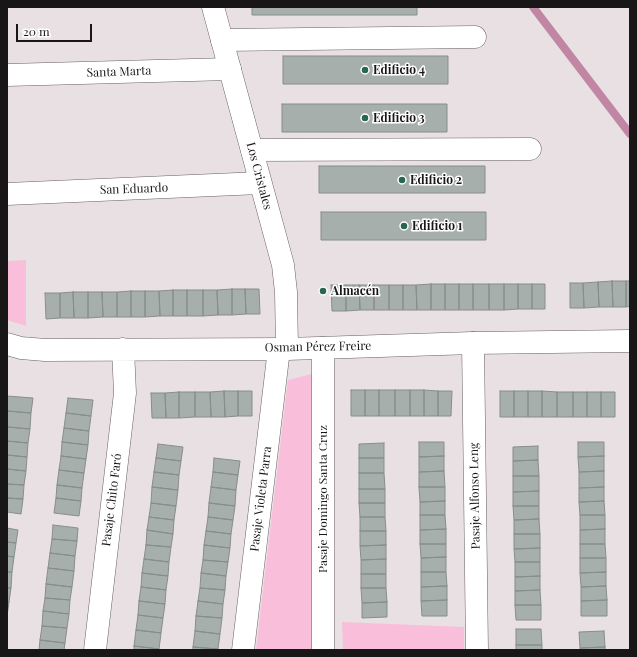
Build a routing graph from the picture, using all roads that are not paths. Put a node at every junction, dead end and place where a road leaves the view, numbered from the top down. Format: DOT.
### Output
graph roads {
  1 [pos="214,7"];
  2 [pos="475,37"];
  3 [pos="222,40"];
  4 [pos="230,69"];
  5 [pos="7,75"];
  6 [pos="530,149"];
  7 [pos="252,150"];
  8 [pos="260,183"];
  9 [pos="7,194"];
  10 [pos="630,341"];
  11 [pos="473,343"];
  12 [pos="7,344"];
  13 [pos="323,348"];
  14 [pos="123,349"];
  15 [pos="283,349"];
  16 [pos="630,349"];
  17 [pos="96,650"];
  18 [pos="243,650"];
  19 [pos="323,650"];
  20 [pos="477,650"];
  1 -- 3 [label="street, Los Cristales"];
  2 -- 3 [label="street"];
  3 -- 4 [label="street, Los Cristales"];
  4 -- 5 [label="street, Santa Marta"];
  4 -- 7 [label="street, Los Cristales"];
  6 -- 7 [label="street"];
  7 -- 8 [label="street, Los Cristales"];
  8 -- 9 [label="street, San Eduardo"];
  8 -- 15 [label="street, Los Cristales"];
  10 -- 11 [label="street, Osman Pérez Freire"];
  10 -- 16 [label="street"];
  11 -- 13 [label="street, Osman Pérez Freire"];
  11 -- 20 [label="street, Pasaje Alfonso Leng"];
  12 -- 14 [label="street, Osman Pérez Freire"];
  13 -- 15 [label="street, Osman Pérez Freire"];
  13 -- 19 [label="street, Pasaje Domingo Santa Cruz"];
  14 -- 15 [label="street, Osman Pérez Freire"];
  14 -- 17 [label="street, Pasaje Chito Faró"];
  15 -- 18 [label="street, Pasaje Violeta Parra"];
}
